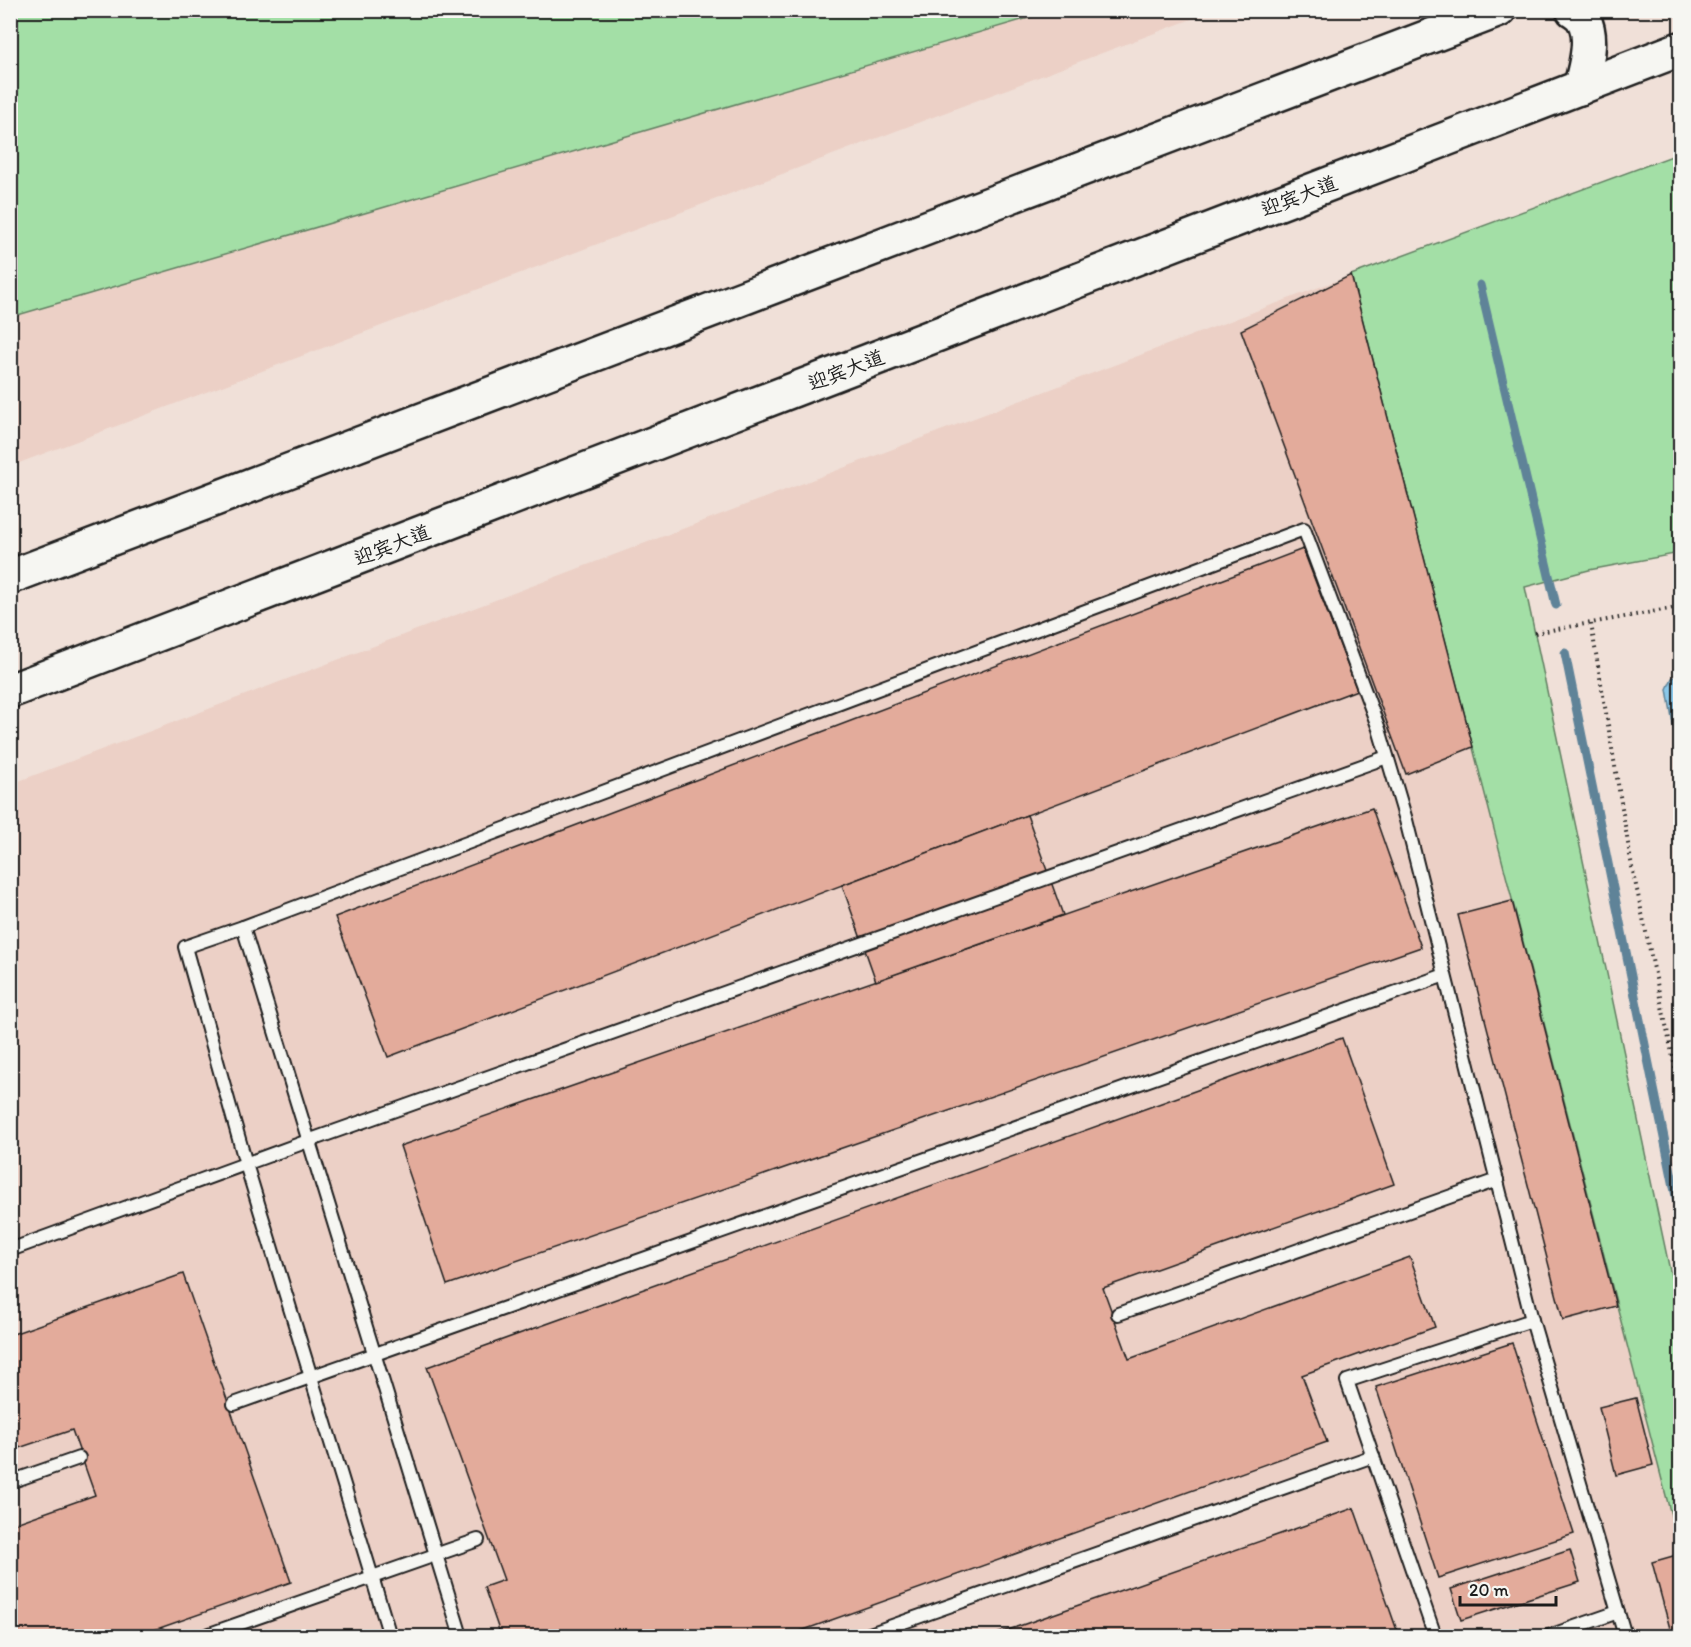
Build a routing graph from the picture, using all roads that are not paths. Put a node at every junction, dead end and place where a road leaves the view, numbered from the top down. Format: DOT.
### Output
graph roads {
  1 [pos="1499,10"];
  2 [pos="1573,10"];
  3 [pos="1680,49"];
  4 [pos="1580,88"];
  5 [pos="10,577"];
  6 [pos="10,691"];
  7 [pos="1387,757"];
  8 [pos="243,927"];
  9 [pos="1445,975"];
  10 [pos="308,1141"];
  11 [pos="246,1164"];
  12 [pos="1497,1180"];
  13 [pos="10,1250"];
  14 [pos="1118,1314"];
  15 [pos="1532,1320"];
  16 [pos="375,1354"];
  17 [pos="311,1376"];
  18 [pos="234,1404"];
  19 [pos="1372,1456"];
  20 [pos="79,1458"];
  21 [pos="10,1482"];
  22 [pos="478,1540"];
  23 [pos="436,1555"];
  24 [pos="372,1577"];
  25 [pos="1618,1612"];
  26 [pos="204,1636"];
  27 [pos="390,1636"];
  28 [pos="461,1636"];
  29 [pos="864,1636"];
  30 [pos="1435,1636"];
  31 [pos="1549,1636"];
  32 [pos="1625,1636"];
  1 -- 5 [label="main road"];
  2 -- 4 [label="main road"];
  3 -- 4 [label="main road, 迎宾大道"];
  4 -- 6 [label="main road, 迎宾大道"];
  7 -- 8 [label="lane"];
  7 -- 9 [label="lane"];
  7 -- 10 [label="lane"];
  8 -- 10 [label="lane"];
  8 -- 11 [label="lane"];
  9 -- 12 [label="lane"];
  9 -- 16 [label="lane"];
  10 -- 11 [label="lane"];
  10 -- 16 [label="lane"];
  11 -- 13 [label="lane"];
  11 -- 17 [label="lane"];
  12 -- 14 [label="lane"];
  12 -- 15 [label="lane"];
  15 -- 19 [label="lane"];
  15 -- 25 [label="lane"];
  16 -- 17 [label="lane"];
  16 -- 23 [label="lane"];
  17 -- 18 [label="lane"];
  17 -- 24 [label="lane"];
  19 -- 29 [label="lane"];
  19 -- 30 [label="lane"];
  20 -- 21 [label="lane"];
  22 -- 23 [label="lane"];
  23 -- 24 [label="lane"];
  23 -- 28 [label="lane"];
  24 -- 26 [label="lane"];
  24 -- 27 [label="lane"];
  25 -- 31 [label="lane"];
  25 -- 32 [label="lane"];
}
